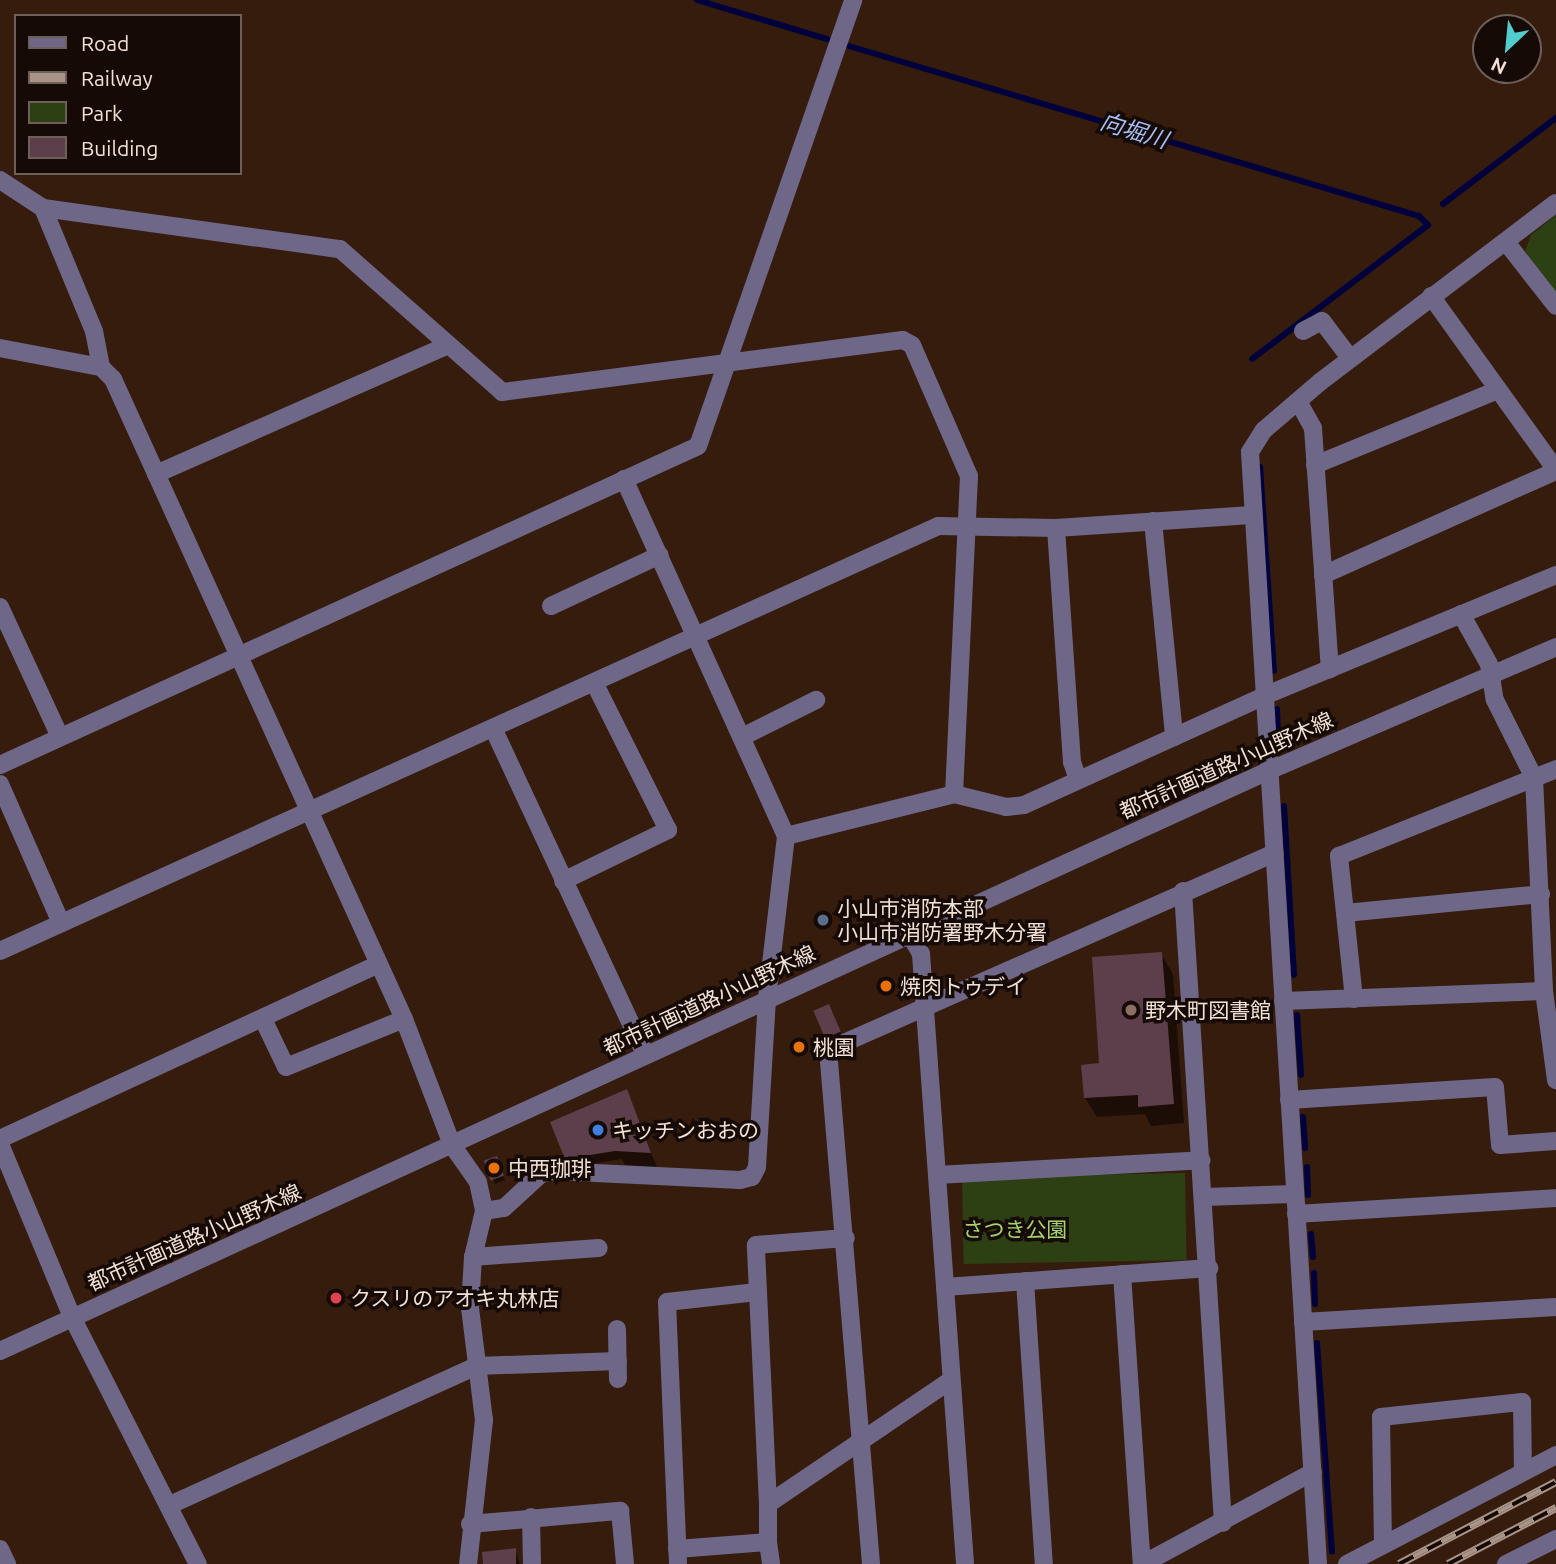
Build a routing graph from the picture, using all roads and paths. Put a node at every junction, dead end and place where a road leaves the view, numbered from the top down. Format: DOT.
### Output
graph roads {
  1 [pos="853,0"];
  2 [pos="0,180"];
  3 [pos="1556,203"];
  4 [pos="43,208"];
  5 [pos="1506,242"];
  6 [pos="1431,296"];
  7 [pos="1556,306"];
  8 [pos="1303,331"];
  9 [pos="448,345"];
  10 [pos="0,348"];
  11 [pos="1350,358"];
  12 [pos="729,362"];
  13 [pos="101,367"];
  14 [pos="1498,390"];
  15 [pos="1298,401"];
  16 [pos="1315,465"];
  17 [pos="1556,470"];
  18 [pos="156,474"];
  19 [pos="624,480"];
  20 [pos="1252,515"];
  21 [pos="1153,521"];
  22 [pos="966,525"];
  23 [pos="1056,528"];
  24 [pos="660,555"];
  25 [pos="1323,575"];
  26 [pos="1556,575"];
  27 [pos="551,606"];
  28 [pos="0,607"];
  29 [pos="1461,614"];
  30 [pos="695,633"];
  31 [pos="1556,647"];
  32 [pos="237,656"];
  33 [pos="1330,669"];
  34 [pos="1489,674"];
  35 [pos="594,682"];
  36 [pos="1264,696"];
  37 [pos="816,700"];
  38 [pos="493,728"];
  39 [pos="60,737"];
  40 [pos="742,737"];
  41 [pos="1174,737"];
  42 [pos="0,765"];
  43 [pos="1556,769"];
  44 [pos="1266,772"];
  45 [pos="1534,778"];
  46 [pos="1078,779"];
  47 [pos="0,784"];
  48 [pos="954,794"];
  49 [pos="308,811"];
  50 [pos="786,836"];
  51 [pos="1275,853"];
  52 [pos="563,881"];
  53 [pos="1183,891"];
  54 [pos="1541,894"];
  55 [pos="1345,913"];
  56 [pos="61,923"];
  57 [pos="909,933"];
  58 [pos="0,951"];
  59 [pos="379,964"];
  60 [pos="1544,991"];
  61 [pos="768,998"];
  62 [pos="1354,999"];
  63 [pos="1283,1001"];
  64 [pos="925,1007"];
  65 [pos="263,1019"];
  66 [pos="404,1019"];
  67 [pos="645,1054"];
  68 [pos="1556,1080"];
  69 [pos="1289,1100"];
  70 [pos="0,1139"];
  71 [pos="1556,1141"];
  72 [pos="0,1144"];
  73 [pos="452,1145"];
  74 [pos="1202,1160"];
  75 [pos="937,1175"];
  76 [pos="1295,1194"];
  77 [pos="1205,1198"];
  78 [pos="1556,1198"];
  79 [pos="484,1210"];
  80 [pos="1296,1214"];
  81 [pos="846,1238"];
  82 [pos="599,1248"];
  83 [pos="473,1257"];
  84 [pos="1209,1268"];
  85 [pos="1122,1274"];
  86 [pos="1026,1281"];
  87 [pos="945,1287"];
  88 [pos="756,1292"];
  89 [pos="1556,1307"];
  90 [pos="72,1317"];
  91 [pos="1303,1322"];
  92 [pos="617,1329"];
  93 [pos="0,1351"];
  94 [pos="477,1366"];
  95 [pos="950,1381"];
  96 [pos="858,1443"];
  97 [pos="1556,1455"];
  98 [pos="1313,1472"];
  99 [pos="1523,1472"];
  100 [pos="170,1504"];
  101 [pos="768,1504"];
  102 [pos="531,1517"];
  103 [pos="1223,1522"];
  104 [pos="470,1524"];
  105 [pos="1556,1539"];
  106 [pos="768,1542"];
  107 [pos="1384,1545"];
  108 [pos="0,1549"];
  109 [pos="678,1556"];
  110 [pos="7,1564"];
  111 [pos="198,1564"];
  112 [pos="468,1564"];
  113 [pos="533,1564"];
  114 [pos="625,1564"];
  115 [pos="771,1564"];
  116 [pos="870,1564"];
  117 [pos="965,1564"];
  118 [pos="1044,1564"];
  119 [pos="1143,1564"];
  120 [pos="1318,1564"];
  121 [pos="1347,1564"];
  122 [pos="1506,1564"];
  1 -- 12 [label="street"];
  2 -- 4 [label="street"];
  3 -- 5 [label="street"];
  4 -- 9 [label="street"];
  4 -- 13 [label="street"];
  5 -- 6 [label="street"];
  5 -- 7 [label="street"];
  6 -- 11 [label="street"];
  6 -- 14 [label="street"];
  8 -- 11 [label="street"];
  9 -- 12 [label="street"];
  9 -- 18 [label="street"];
  10 -- 13 [label="street"];
  11 -- 15 [label="street"];
  12 -- 19 [label="street"];
  12 -- 22 [label="street"];
  13 -- 18 [label="street"];
  14 -- 16 [label="street"];
  14 -- 17 [label="street"];
  15 -- 16 [label="street"];
  15 -- 20 [label="street"];
  16 -- 25 [label="street"];
  17 -- 25 [label="street"];
  18 -- 32 [label="street"];
  19 -- 24 [label="street"];
  19 -- 32 [label="street"];
  20 -- 21 [label="street"];
  20 -- 36 [label="street"];
  21 -- 23 [label="street"];
  21 -- 41 [label="street"];
  22 -- 23 [label="street"];
  22 -- 30 [label="street"];
  22 -- 48 [label="street"];
  23 -- 46 [label="street"];
  24 -- 27 [label="street"];
  24 -- 30 [label="street"];
  25 -- 33 [label="street"];
  26 -- 29 [label="street"];
  28 -- 39 [label="street"];
  29 -- 33 [label="street"];
  29 -- 34 [label="street"];
  30 -- 35 [label="street"];
  30 -- 40 [label="street"];
  31 -- 34 [label="street, 都市計画道路小山野木線"];
  32 -- 39 [label="street"];
  32 -- 49 [label="street"];
  33 -- 36 [label="street"];
  34 -- 44 [label="street, 都市計画道路小山野木線"];
  34 -- 45 [label="street"];
  35 -- 38 [label="street"];
  35 -- 52 [label="street"];
  36 -- 41 [label="street"];
  36 -- 44 [label="street"];
  37 -- 40 [label="street"];
  38 -- 49 [label="street"];
  38 -- 52 [label="street"];
  39 -- 42 [label="street"];
  40 -- 50 [label="street"];
  41 -- 46 [label="street"];
  43 -- 45 [label="street"];
  44 -- 51 [label="street"];
  44 -- 57 [label="street, 都市計画道路小山野木線"];
  45 -- 54 [label="street"];
  45 -- 55 [label="street"];
  46 -- 48 [label="street"];
  47 -- 56 [label="street"];
  48 -- 50 [label="street"];
  49 -- 56 [label="street"];
  49 -- 59 [label="street"];
  50 -- 61 [label="street"];
  51 -- 53 [label="street"];
  51 -- 63 [label="street"];
  52 -- 67 [label="street"];
  53 -- 64 [label="street"];
  53 -- 74 [label="street"];
  54 -- 55 [label="street"];
  54 -- 60 [label="street"];
  55 -- 62 [label="street"];
  56 -- 58 [label="street"];
  57 -- 61 [label="street, 都市計画道路小山野木線"];
  57 -- 64 [label="street"];
  59 -- 65 [label="street"];
  59 -- 66 [label="street"];
  60 -- 62 [label="street"];
  60 -- 68 [label="street"];
  61 -- 67 [label="street, 都市計画道路小山野木線"];
  61 -- 79 [label="street"];
  62 -- 63 [label="street"];
  63 -- 69 [label="street"];
  64 -- 75 [label="street"];
  64 -- 81 [label="street"];
  65 -- 66 [label="street"];
  65 -- 70 [label="street"];
  66 -- 73 [label="street"];
  67 -- 73 [label="street, 都市計画道路小山野木線"];
  69 -- 71 [label="street"];
  69 -- 76 [label="street"];
  72 -- 90 [label="street"];
  73 -- 79 [label="street"];
  73 -- 90 [label="street, 都市計画道路小山野木線"];
  74 -- 75 [label="street"];
  74 -- 77 [label="street"];
  75 -- 87 [label="street"];
  76 -- 77 [label="street"];
  76 -- 80 [label="street"];
  77 -- 84 [label="street"];
  78 -- 80 [label="street"];
  79 -- 83 [label="street"];
  80 -- 91 [label="street"];
  81 -- 88 [label="street"];
  81 -- 96 [label="street"];
  82 -- 83 [label="street"];
  83 -- 94 [label="street"];
  84 -- 85 [label="street"];
  84 -- 103 [label="street"];
  85 -- 86 [label="street"];
  85 -- 119 [label="street"];
  86 -- 87 [label="street"];
  86 -- 118 [label="street"];
  87 -- 95 [label="street"];
  88 -- 101 [label="street"];
  88 -- 109 [label="street"];
  89 -- 91 [label="street"];
  90 -- 93 [label="street, 都市計画道路小山野木線"];
  90 -- 100 [label="street"];
  91 -- 98 [label="street"];
  92 -- 94 [label="street"];
  94 -- 100 [label="street"];
  94 -- 104 [label="street"];
  95 -- 96 [label="street"];
  95 -- 117 [label="street"];
  96 -- 101 [label="street"];
  96 -- 116 [label="street"];
  97 -- 99 [label="street"];
  98 -- 103 [label="street"];
  98 -- 120 [label="street"];
  99 -- 107 [label="street"];
  99 -- 107 [label="street"];
  100 -- 111 [label="street"];
  101 -- 106 [label="street"];
  102 -- 104 [label="street"];
  102 -- 113 [label="street"];
  102 -- 114 [label="street"];
  103 -- 119 [label="street"];
  104 -- 112 [label="street"];
  105 -- 122 [label="street"];
  106 -- 109 [label="street"];
  106 -- 115 [label="street"];
  107 -- 121 [label="street"];
  108 -- 110 [label="street"];
}
